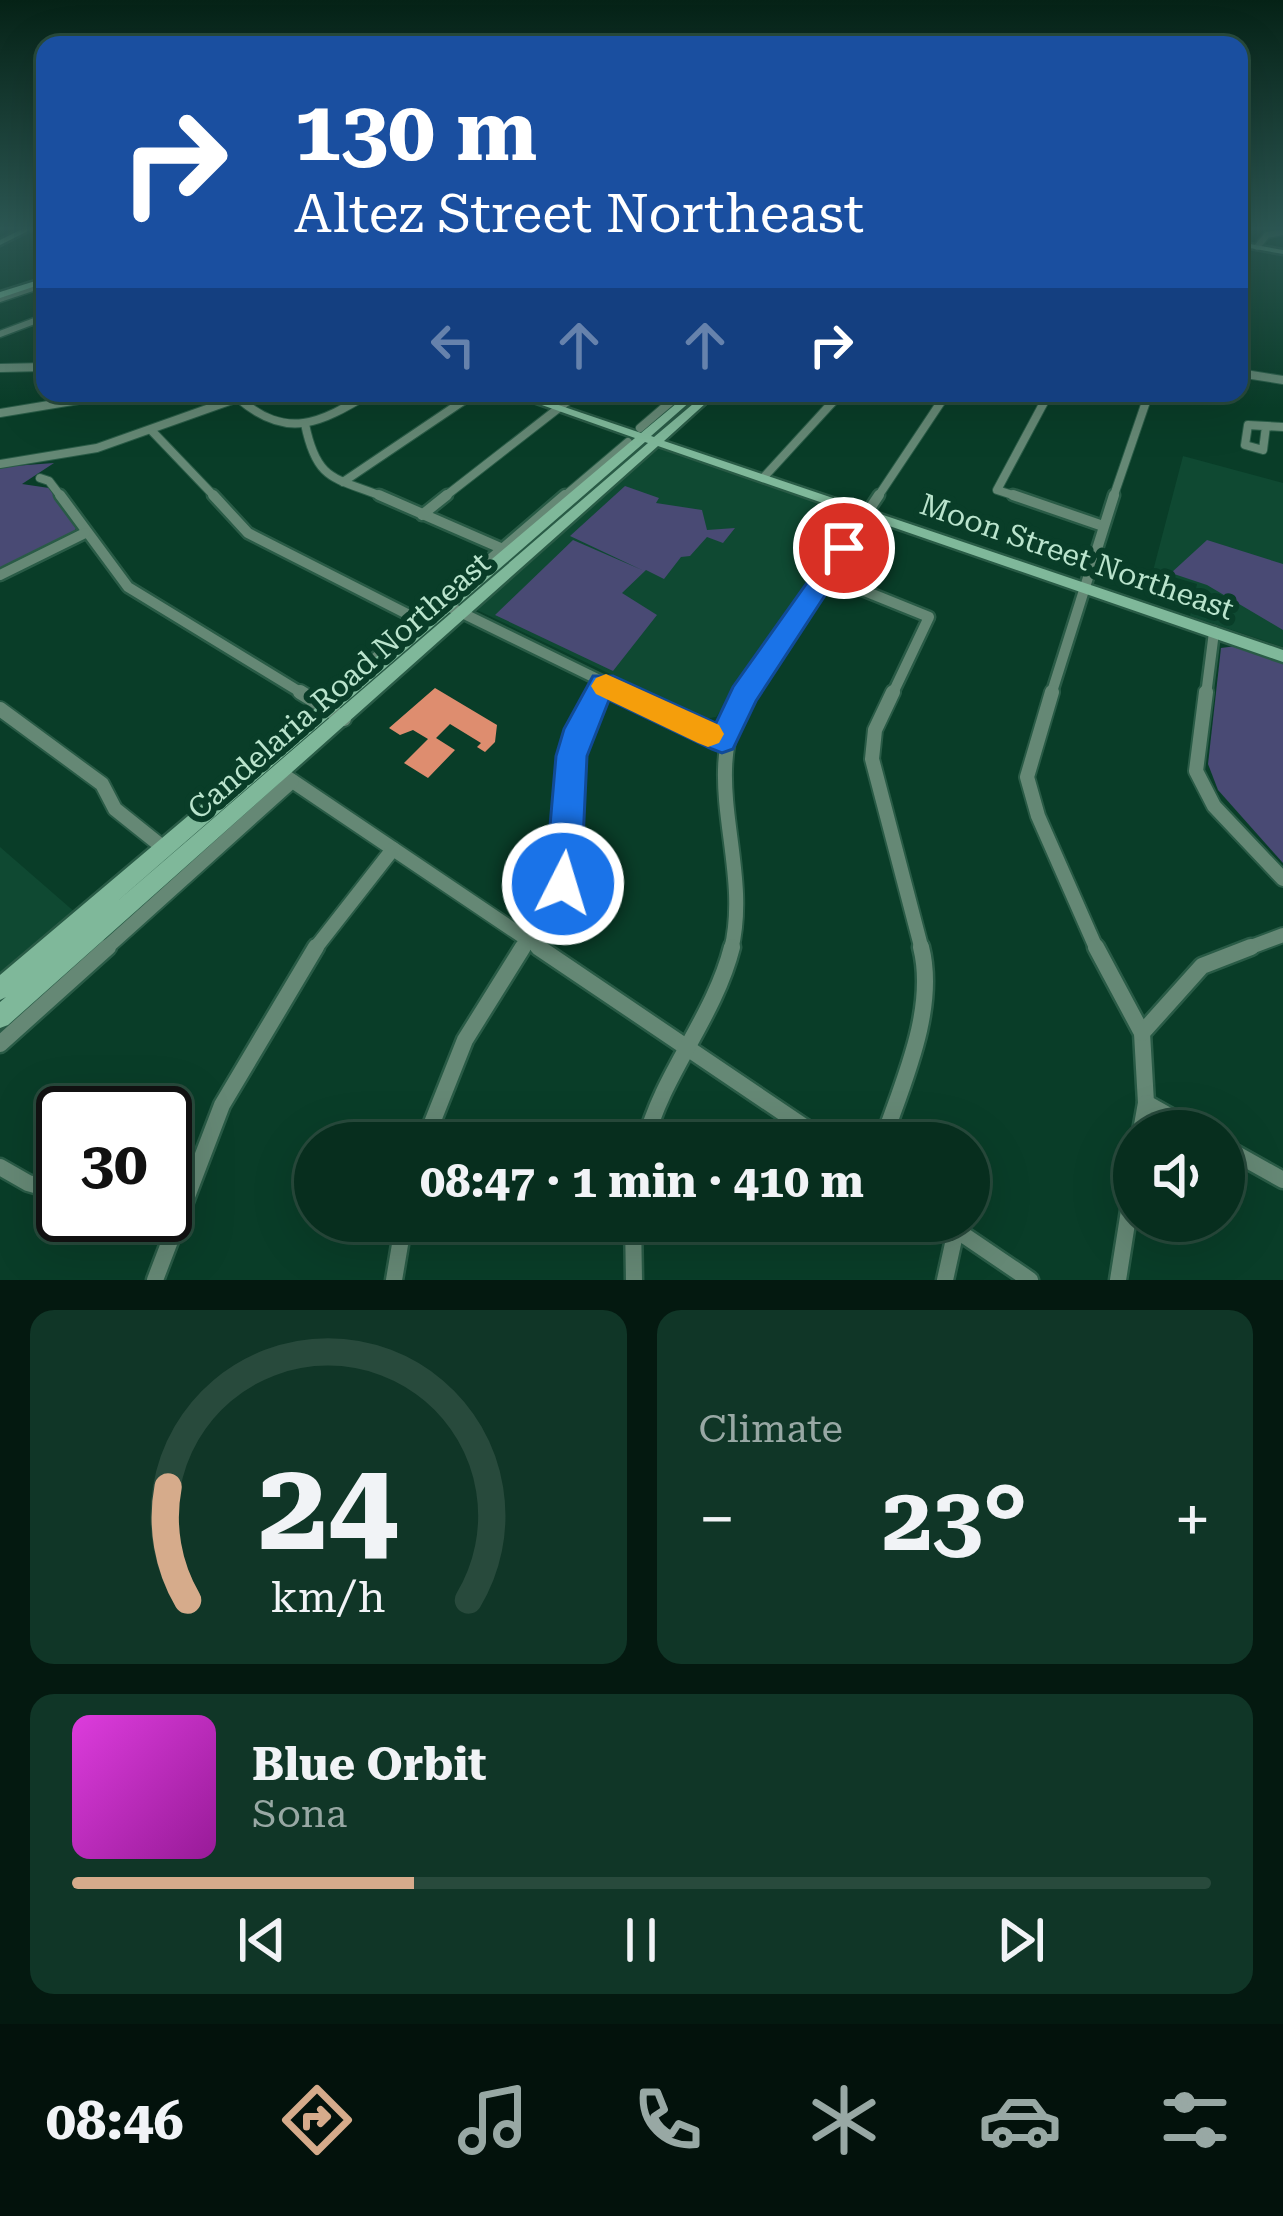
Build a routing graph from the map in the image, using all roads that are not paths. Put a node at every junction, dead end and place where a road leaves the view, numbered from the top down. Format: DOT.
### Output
graph roads {
  1 [pos="36,320"];
  2 [pos="32,322"];
  3 [pos="36,324"];
  4 [pos="0,334"];
  5 [pos="36,367"];
  6 [pos="0,368"];
  7 [pos="1248,375"];
  8 [pos="1283,380"];
  9 [pos="80,402"];
  10 [pos="227,402"];
  11 [pos="242,402"];
  12 [pos="355,402"];
  13 [pos="462,402"];
  14 [pos="540,402"];
  15 [pos="566,402"];
  16 [pos="673,402"];
  17 [pos="685,402"];
  18 [pos="698,402"];
  19 [pos="833,402"];
  20 [pos="941,402"];
  21 [pos="1044,402"];
  22 [pos="1147,402"];
  23 [pos="558,408"];
  24 [pos="0,413"];
  25 [pos="305,424"];
  26 [pos="1266,426"];
  27 [pos="1283,427"];
  28 [pos="151,430"];
  29 [pos="643,438"];
  30 [pos="0,464"];
  31 [pos="40,478"];
  32 [pos="764,478"];
  33 [pos="343,482"];
  34 [pos="867,513"];
  35 [pos="422,515"];
  36 [pos="1103,526"];
  37 [pos="86,533"];
  38 [pos="503,548"];
  39 [pos="0,575"];
  40 [pos="825,575"];
  41 [pos="1083,587"];
  42 [pos="457,610"];
  43 [pos="419,620"];
  44 [pos="1214,632"];
  45 [pos="1283,656"];
  46 [pos="603,684"];
  47 [pos="0,710"];
  48 [pos="331,712"];
  49 [pos="722,740"];
  50 [pos="279,772"];
  51 [pos="393,849"];
  52 [pos="172,855"];
  53 [pos="1283,879"];
  54 [pos="1283,935"];
  55 [pos="529,940"];
  56 [pos="0,989"];
  57 [pos="0,1017"];
  58 [pos="1142,1033"];
  59 [pos="0,1043"];
  60 [pos="687,1048"];
  61 [pos="1146,1103"];
  62 [pos="1145,1110"];
  63 [pos="1158,1110"];
  64 [pos="432,1122"];
  65 [pos="650,1122"];
  66 [pos="797,1122"];
  67 [pos="889,1122"];
  68 [pos="1245,1159"];
  69 [pos="192,1161"];
  70 [pos="0,1167"];
  71 [pos="1283,1180"];
  72 [pos="36,1185"];
  73 [pos="163,1242"];
  74 [pos="400,1242"];
  75 [pos="633,1242"];
  76 [pos="948,1242"];
  77 [pos="974,1242"];
  78 [pos="1124,1242"];
  79 [pos="155,1280"];
  80 [pos="394,1280"];
  81 [pos="634,1280"];
  82 [pos="945,1280"];
  83 [pos="1030,1280"];
  84 [pos="1118,1280"];
  1 -- 2 [label="street"];
  2 -- 3 [label="street"];
  2 -- 4 [label="street"];
  5 -- 6 [label="street"];
  7 -- 8 [label="street"];
  9 -- 24 [label="street"];
  10 -- 28 [label="street"];
  11 -- 25 [label="street"];
  12 -- 25 [label="street"];
  13 -- 33 [label="street"];
  14 -- 23 [label="main road, Moon Street Northeast"];
  15 -- 23 [label="street"];
  16 -- 29 [label="street"];
  17 -- 29 [label="main road, Candelaria Road Northeast"];
  18 -- 29 [label="main road, Candelaria Road Northeast"];
  19 -- 32 [label="street"];
  20 -- 34 [label="street"];
  21 -- 36 [label="street"];
  22 -- 36 [label="street"];
  23 -- 29 [label="main road, Moon Street Northeast"];
  23 -- 35 [label="street"];
  25 -- 33 [label="street"];
  26 -- 27 [label="street"];
  28 -- 30 [label="street"];
  28 -- 43 [label="street"];
  29 -- 32 [label="main road, Moon Street Northeast"];
  29 -- 38 [label="street"];
  29 -- 42 [label="main road, Candelaria Road Northeast"];
  31 -- 37 [label="street"];
  32 -- 34 [label="main road, Moon Street Northeast"];
  33 -- 35 [label="street"];
  34 -- 40 [label="street"];
  34 -- 41 [label="main road, Moon Street Northeast"];
  35 -- 38 [label="street"];
  36 -- 41 [label="street"];
  37 -- 39 [label="street"];
  37 -- 48 [label="street"];
  38 -- 43 [label="street"];
  40 -- 49 [label="street"];
  40 -- 67 [label="street"];
  41 -- 44 [label="main road, Moon Street Northeast"];
  41 -- 58 [label="street"];
  42 -- 46 [label="street"];
  42 -- 48 [label="main road, Candelaria Road Northeast"];
  43 -- 48 [label="street"];
  44 -- 45 [label="main road, Moon Street Northeast"];
  44 -- 53 [label="street"];
  46 -- 49 [label="street"];
  46 -- 55 [label="street"];
  47 -- 52 [label="street"];
  48 -- 50 [label="main road, Candelaria Road Northeast"];
  49 -- 60 [label="street"];
  50 -- 51 [label="street"];
  50 -- 52 [label="main road, Candelaria Road Northeast"];
  50 -- 59 [label="street"];
  51 -- 55 [label="street"];
  51 -- 69 [label="street"];
  52 -- 56 [label="main road, Candelaria Road Northeast"];
  52 -- 57 [label="main road, Candelaria Road Northeast"];
  54 -- 58 [label="street"];
  55 -- 60 [label="street"];
  55 -- 64 [label="street"];
  58 -- 61 [label="street"];
  60 -- 65 [label="street"];
  60 -- 66 [label="street"];
  61 -- 62 [label="street"];
  61 -- 63 [label="street"];
  68 -- 71 [label="street"];
  70 -- 72 [label="street"];
  73 -- 79 [label="street"];
  74 -- 80 [label="street"];
  75 -- 81 [label="street"];
  76 -- 82 [label="street"];
  77 -- 83 [label="street"];
  78 -- 84 [label="street"];
}
